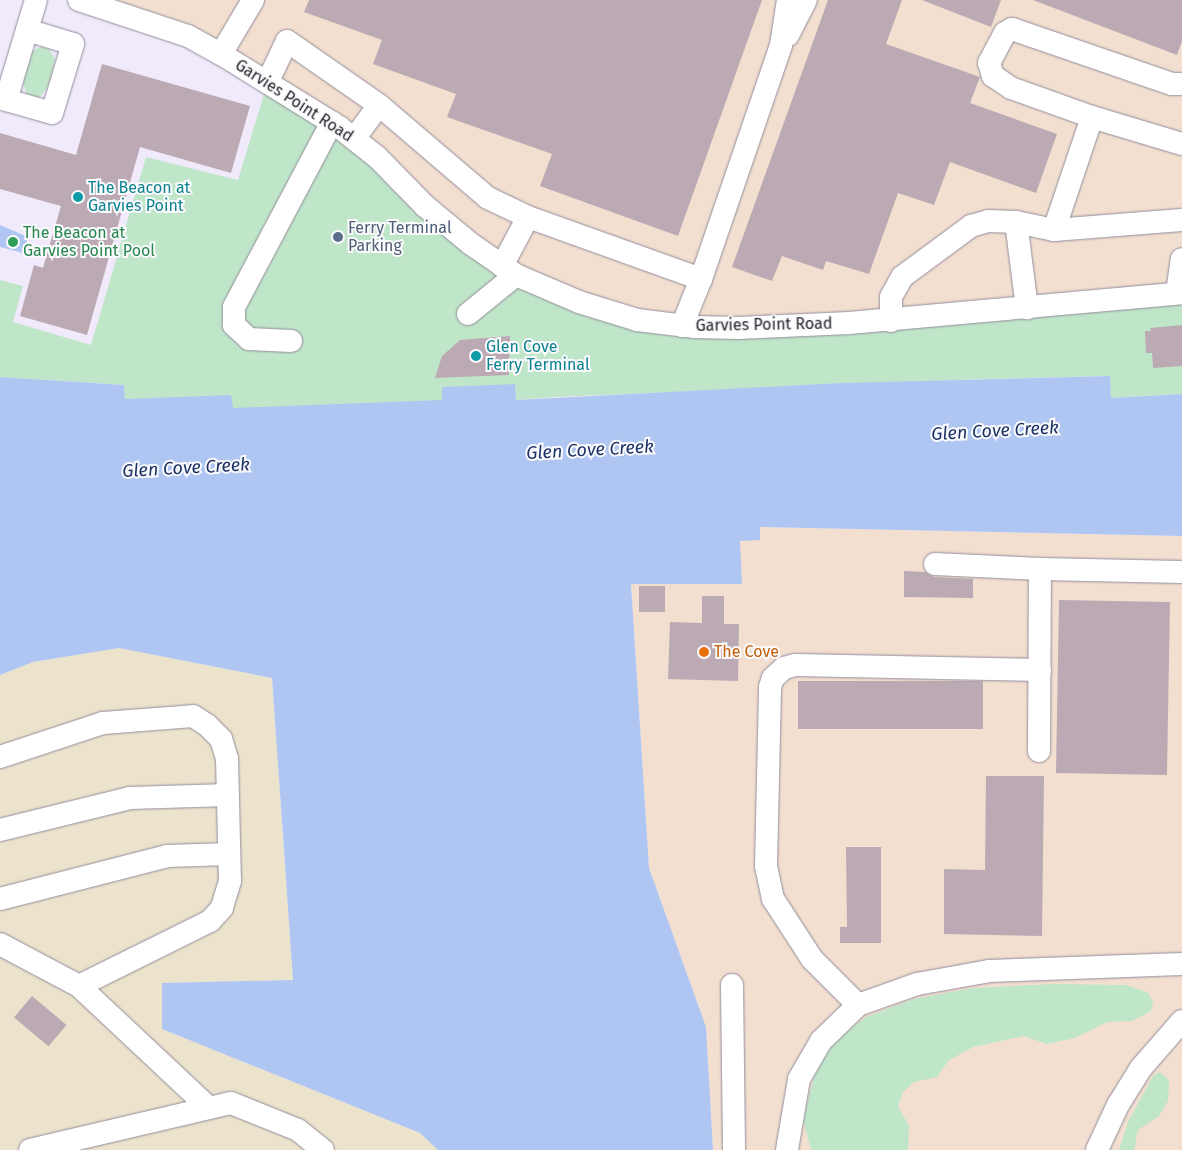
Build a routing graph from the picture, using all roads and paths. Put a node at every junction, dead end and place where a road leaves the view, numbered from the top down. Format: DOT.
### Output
graph roads {
  1 [pos="36,0"];
  2 [pos="79,0"];
  3 [pos="253,0"];
  4 [pos="788,0"];
  5 [pos="806,0"];
  6 [pos="139,10"];
  7 [pos="27,30"];
  8 [pos="781,45"];
  9 [pos="221,54"];
  10 [pos="268,81"];
  11 [pos="1182,84"];
  12 [pos="379,106"];
  13 [pos="1092,117"];
  14 [pos="332,122"];
  15 [pos="354,139"];
  16 [pos="1182,144"];
  17 [pos="528,217"];
  18 [pos="1182,220"];
  19 [pos="1016,222"];
  20 [pos="1054,230"];
  21 [pos="1182,259"];
  22 [pos="509,271"];
  23 [pos="701,279"];
  24 [pos="1180,293"];
  25 [pos="1027,308"];
  26 [pos="468,314"];
  27 [pos="891,321"];
  28 [pos="682,326"];
  29 [pos="291,341"];
  30 [pos="936,564"];
  31 [pos="1040,569"];
  32 [pos="1182,572"];
  33 [pos="1040,670"];
  34 [pos="1039,751"];
  35 [pos="0,757"];
  36 [pos="228,795"];
  37 [pos="0,830"];
  38 [pos="229,854"];
  39 [pos="0,899"];
  40 [pos="0,944"];
  41 [pos="1182,964"];
  42 [pos="732,985"];
  43 [pos="79,986"];
  44 [pos="858,1005"];
  45 [pos="1182,1021"];
  46 [pos="209,1108"];
  47 [pos="30,1150"];
  48 [pos="323,1150"];
  49 [pos="734,1150"];
  50 [pos="787,1150"];
  51 [pos="1097,1150"];
  1 -- 7 [label="street"];
  2 -- 6 [label="street, Garvies Point Road"];
  3 -- 9 [label="street"];
  4 -- 8 [label="street"];
  5 -- 8 [label="street"];
  6 -- 9 [label="street, Garvies Point Road"];
  8 -- 23 [label="street"];
  9 -- 10 [label="street, Garvies Point Road"];
  10 -- 12 [label="street"];
  10 -- 14 [label="street, Garvies Point Road"];
  11 -- 13 [label="street"];
  12 -- 15 [label="street"];
  12 -- 17 [label="street"];
  13 -- 16 [label="street"];
  13 -- 20 [label="street"];
  14 -- 15 [label="street, Garvies Point Road"];
  14 -- 29 [label="street"];
  15 -- 22 [label="street, Garvies Point Road"];
  17 -- 22 [label="street"];
  17 -- 23 [label="street"];
  18 -- 20 [label="street"];
  19 -- 20 [label="street"];
  19 -- 25 [label="street"];
  19 -- 27 [label="street"];
  21 -- 24 [label="street"];
  22 -- 26 [label="street"];
  22 -- 28 [label="street, Garvies Point Road"];
  23 -- 28 [label="street"];
  24 -- 25 [label="street, Garvies Point Road"];
  25 -- 27 [label="street, Garvies Point Road"];
  27 -- 28 [label="street, Garvies Point Road"];
  30 -- 31 [label="street"];
  31 -- 32 [label="street"];
  31 -- 33 [label="street"];
  33 -- 34 [label="street"];
  33 -- 44 [label="street"];
  35 -- 36 [label="street"];
  36 -- 37 [label="street"];
  36 -- 38 [label="street"];
  38 -- 39 [label="street"];
  38 -- 43 [label="street"];
  40 -- 43 [label="street"];
  41 -- 44 [label="street"];
  42 -- 49 [label="street"];
  43 -- 46 [label="street"];
  44 -- 50 [label="street"];
  45 -- 51 [label="street"];
  46 -- 47 [label="street"];
  46 -- 48 [label="street"];
}
